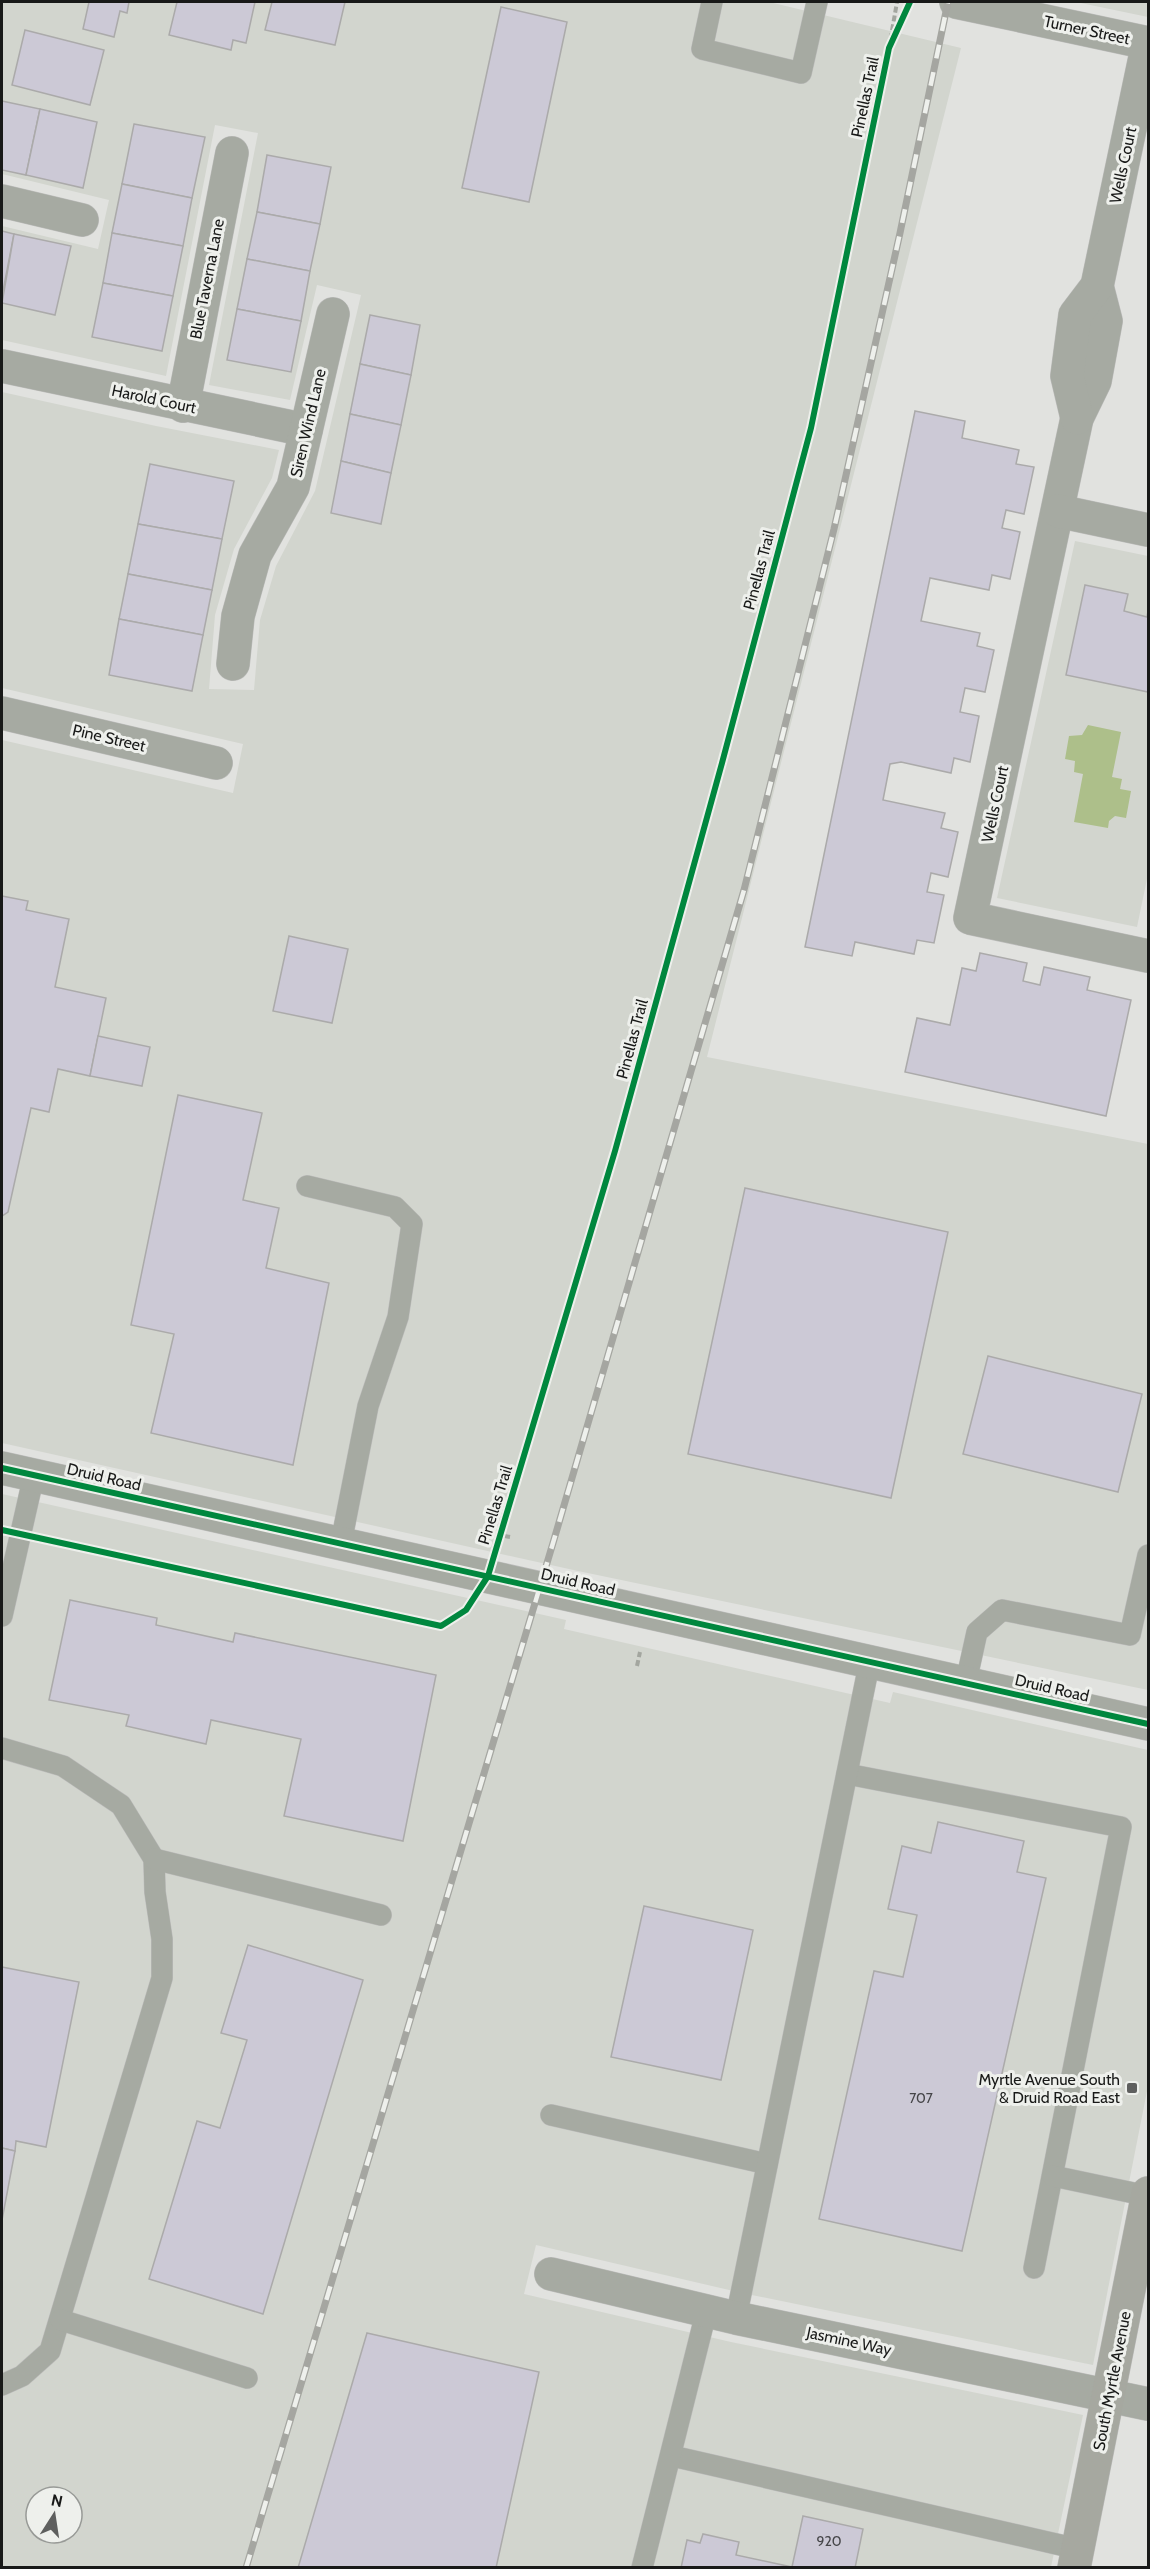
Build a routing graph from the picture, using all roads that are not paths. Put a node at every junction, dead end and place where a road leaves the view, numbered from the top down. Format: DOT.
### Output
graph roads {
  1 [pos="712,2"];
  2 [pos="817,2"];
  3 [pos="966,2"];
  4 [pos="1148,43"];
  5 [pos="232,153"];
  6 [pos="2,201"];
  7 [pos="82,220"];
  8 [pos="333,314"];
  9 [pos="2,366"];
  10 [pos="183,406"];
  11 [pos="306,430"];
  12 [pos="1058,511"];
  13 [pos="1149,530"];
  14 [pos="233,664"];
  15 [pos="2,713"];
  16 [pos="216,763"];
  17 [pos="1149,956"];
  18 [pos="307,1186"];
  19 [pos="2,1468"];
  20 [pos="34,1475"];
  21 [pos="341,1544"];
  22 [pos="1149,1555"];
  23 [pos="2,1616"];
  24 [pos="870,1660"];
  25 [pos="966,1682"];
  26 [pos="1149,1724"];
  27 [pos="2,1748"];
  28 [pos="847,1774"];
  29 [pos="154,1859"];
  30 [pos="381,1914"];
  31 [pos="551,2115"];
  32 [pos="767,2164"];
  33 [pos="1053,2176"];
  34 [pos="1148,2194"];
  35 [pos="1034,2268"];
  36 [pos="551,2274"];
  37 [pos="722,2313"];
  38 [pos="61,2320"];
  39 [pos="247,2378"];
  40 [pos="2,2385"];
  41 [pos="1110,2395"];
  42 [pos="1149,2404"];
  43 [pos="672,2456"];
  44 [pos="1076,2558"];
  45 [pos="642,2568"];
  1 -- 2 [label="lane"];
  3 -- 4 [label="street, Turner Street"];
  4 -- 12 [label="street, Wells Court"];
  5 -- 10 [label="street, Blue Taverna Lane"];
  6 -- 7 [label="street"];
  8 -- 11 [label="street, Siren Wind Lane"];
  9 -- 10 [label="street, Harold Court"];
  10 -- 11 [label="street, Harold Court"];
  11 -- 14 [label="street, Siren Wind Lane"];
  12 -- 13 [label="street"];
  12 -- 17 [label="street, Wells Court"];
  15 -- 16 [label="street, Pine Street"];
  18 -- 21 [label="lane"];
  19 -- 20 [label="street, Druid Road"];
  20 -- 21 [label="street, Druid Road"];
  20 -- 23 [label="lane"];
  21 -- 24 [label="street, Druid Road"];
  22 -- 25 [label="lane"];
  24 -- 25 [label="street, Druid Road"];
  24 -- 28 [label="lane"];
  25 -- 26 [label="street, Druid Road"];
  27 -- 29 [label="lane"];
  28 -- 32 [label="lane"];
  28 -- 33 [label="lane"];
  29 -- 30 [label="lane"];
  29 -- 38 [label="lane"];
  31 -- 32 [label="lane"];
  32 -- 37 [label="lane"];
  33 -- 34 [label="lane"];
  33 -- 35 [label="lane"];
  34 -- 41 [label="main road, South Myrtle Avenue"];
  36 -- 37 [label="street, Jasmine Way"];
  37 -- 41 [label="street, Jasmine Way"];
  37 -- 43 [label="lane"];
  38 -- 39 [label="lane"];
  38 -- 40 [label="lane"];
  41 -- 42 [label="street, Jasmine Way"];
  41 -- 44 [label="main road, South Myrtle Avenue"];
  43 -- 44 [label="lane"];
  43 -- 45 [label="lane"];
}
